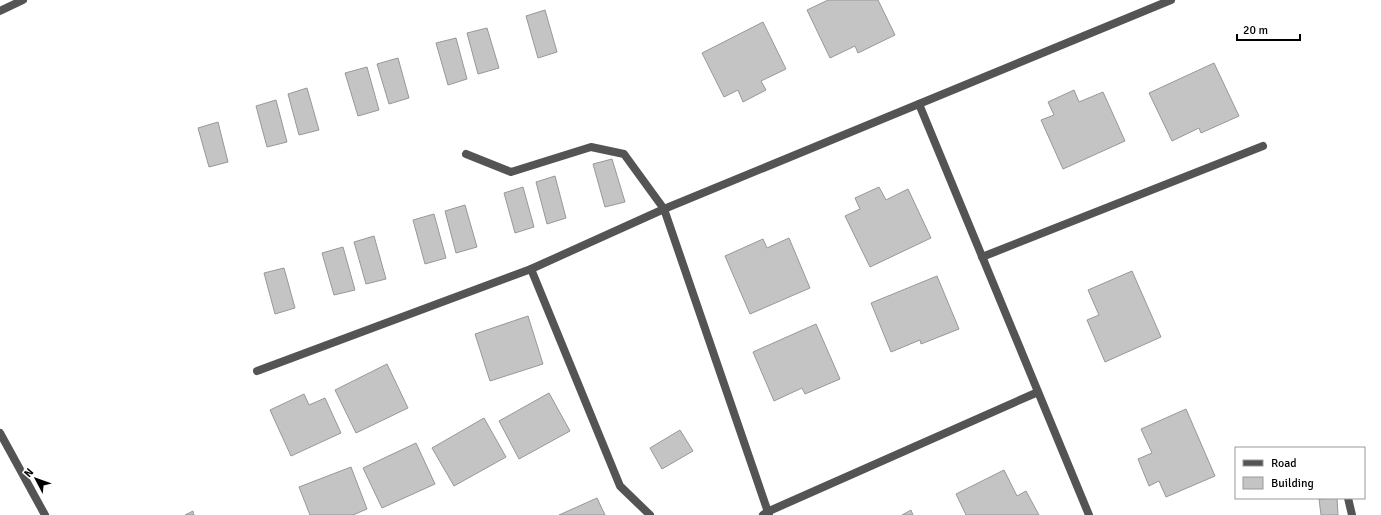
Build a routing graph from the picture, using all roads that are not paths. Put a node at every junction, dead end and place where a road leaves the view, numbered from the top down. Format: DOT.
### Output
graph roads {
  1 [pos="23,0"];
  2 [pos="1171,0"];
  3 [pos="0,11"];
  4 [pos="919,104"];
  5 [pos="1263,146"];
  6 [pos="466,154"];
  7 [pos="664,209"];
  8 [pos="982,257"];
  9 [pos="531,269"];
  10 [pos="257,372"];
  11 [pos="1038,392"];
  12 [pos="0,433"];
  13 [pos="1348,499"];
  14 [pos="766,514"];
  15 [pos="45,515"];
  16 [pos="650,515"];
  17 [pos="1089,515"];
  18 [pos="1352,515"];
  1 -- 3 [label="street"];
  2 -- 4 [label="street"];
  4 -- 7 [label="street"];
  4 -- 8 [label="street"];
  5 -- 8 [label="street"];
  6 -- 7 [label="street"];
  7 -- 9 [label="street"];
  7 -- 14 [label="street"];
  8 -- 11 [label="street"];
  9 -- 10 [label="street"];
  9 -- 16 [label="street"];
  11 -- 14 [label="street"];
  11 -- 17 [label="street"];
  12 -- 15 [label="street"];
  13 -- 18 [label="street"];
}
